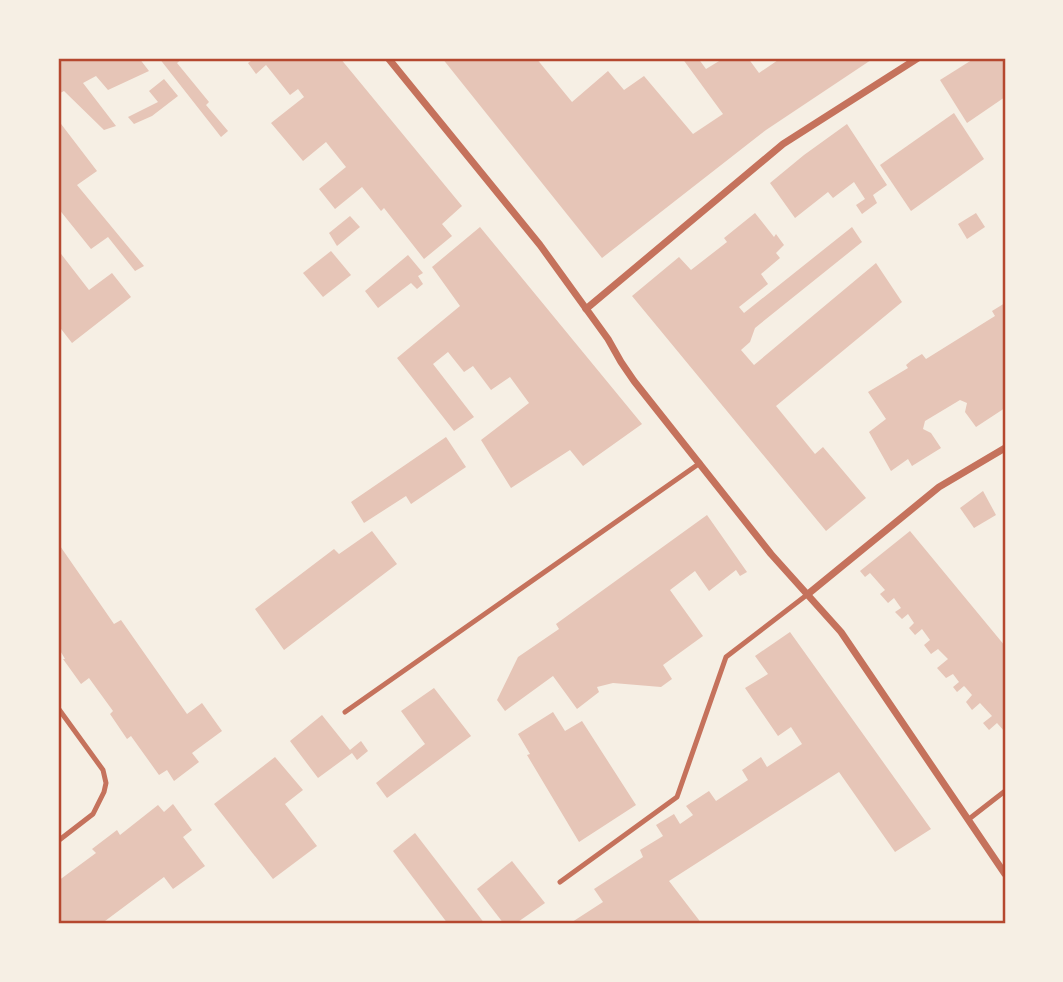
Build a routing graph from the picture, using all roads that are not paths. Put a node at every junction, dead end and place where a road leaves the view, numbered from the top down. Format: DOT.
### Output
graph roads {
  1 [pos="387,58"];
  2 [pos="918,58"];
  3 [pos="586,309"];
  4 [pos="1005,448"];
  5 [pos="700,463"];
  6 [pos="808,594"];
  7 [pos="58,708"];
  8 [pos="345,712"];
  9 [pos="1005,791"];
  10 [pos="969,819"];
  11 [pos="58,841"];
  12 [pos="1005,874"];
  13 [pos="560,882"];
  1 -- 3 [label="street"];
  2 -- 3 [label="street"];
  3 -- 5 [label="street"];
  4 -- 6 [label="street"];
  5 -- 6 [label="street"];
  5 -- 8 [label="lane"];
  6 -- 10 [label="street"];
  6 -- 13 [label="lane"];
  7 -- 11 [label="lane"];
  9 -- 10 [label="lane"];
  10 -- 12 [label="street"];
}
